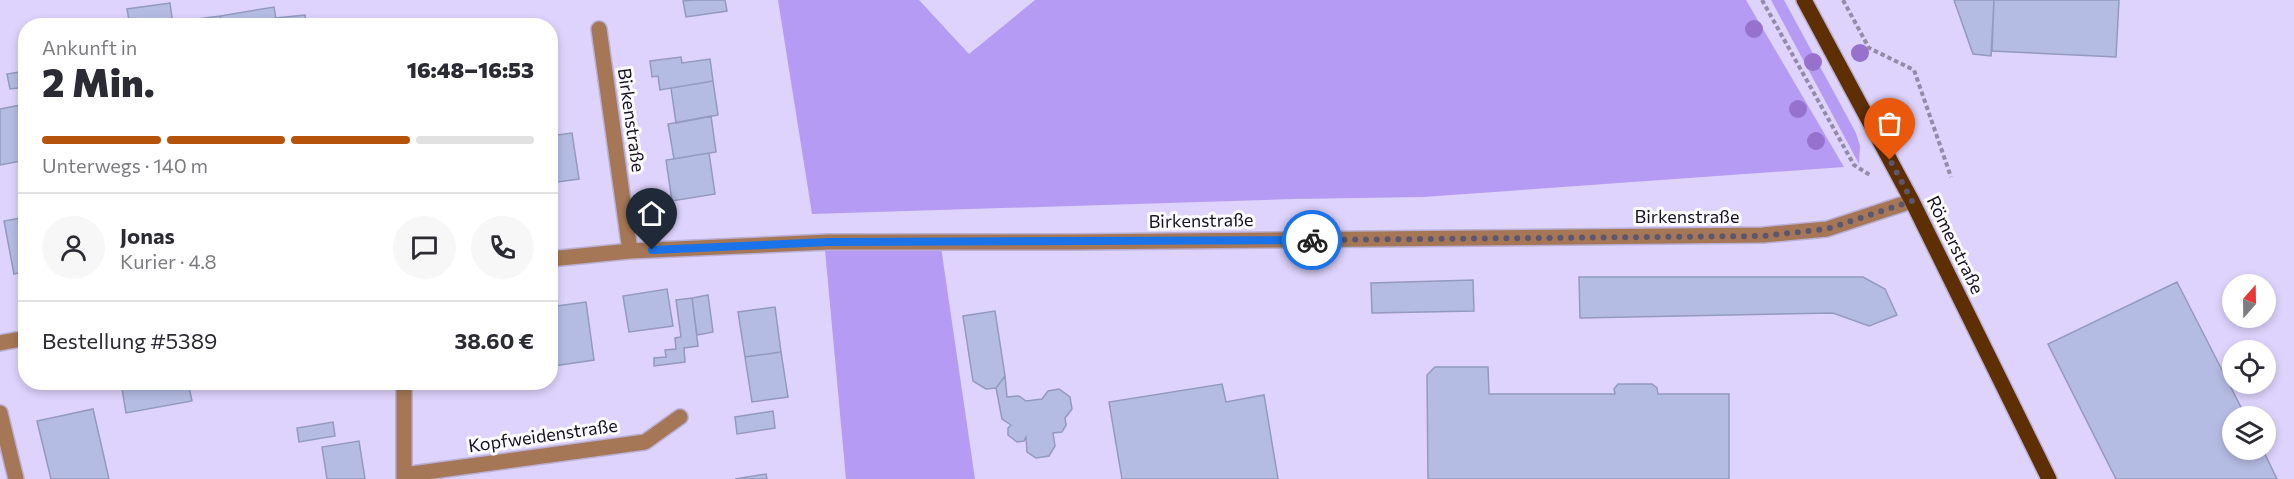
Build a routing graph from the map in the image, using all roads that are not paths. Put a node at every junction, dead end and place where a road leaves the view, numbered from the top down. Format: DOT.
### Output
graph roads {
  1 [pos="1804,0"];
  2 [pos="599,29"];
  3 [pos="1912,201"];
  4 [pos="630,251"];
  5 [pos="558,258"];
  6 [pos="18,340"];
  7 [pos="0,343"];
  8 [pos="405,390"];
  9 [pos="0,413"];
  10 [pos="680,417"];
  11 [pos="404,477"];
  12 [pos="16,479"];
  13 [pos="2049,479"];
  1 -- 3 [label="main road, Römerstraße"];
  2 -- 4 [label="street, Birkenstraße"];
  3 -- 4 [label="street, Birkenstraße"];
  3 -- 13 [label="main road, Römerstraße"];
  4 -- 5 [label="street, Birkenstraße"];
  6 -- 7 [label="street"];
  8 -- 11 [label="street, Kopfweidenstraße"];
  9 -- 12 [label="street"];
  10 -- 11 [label="street, Kopfweidenstraße"];
}
